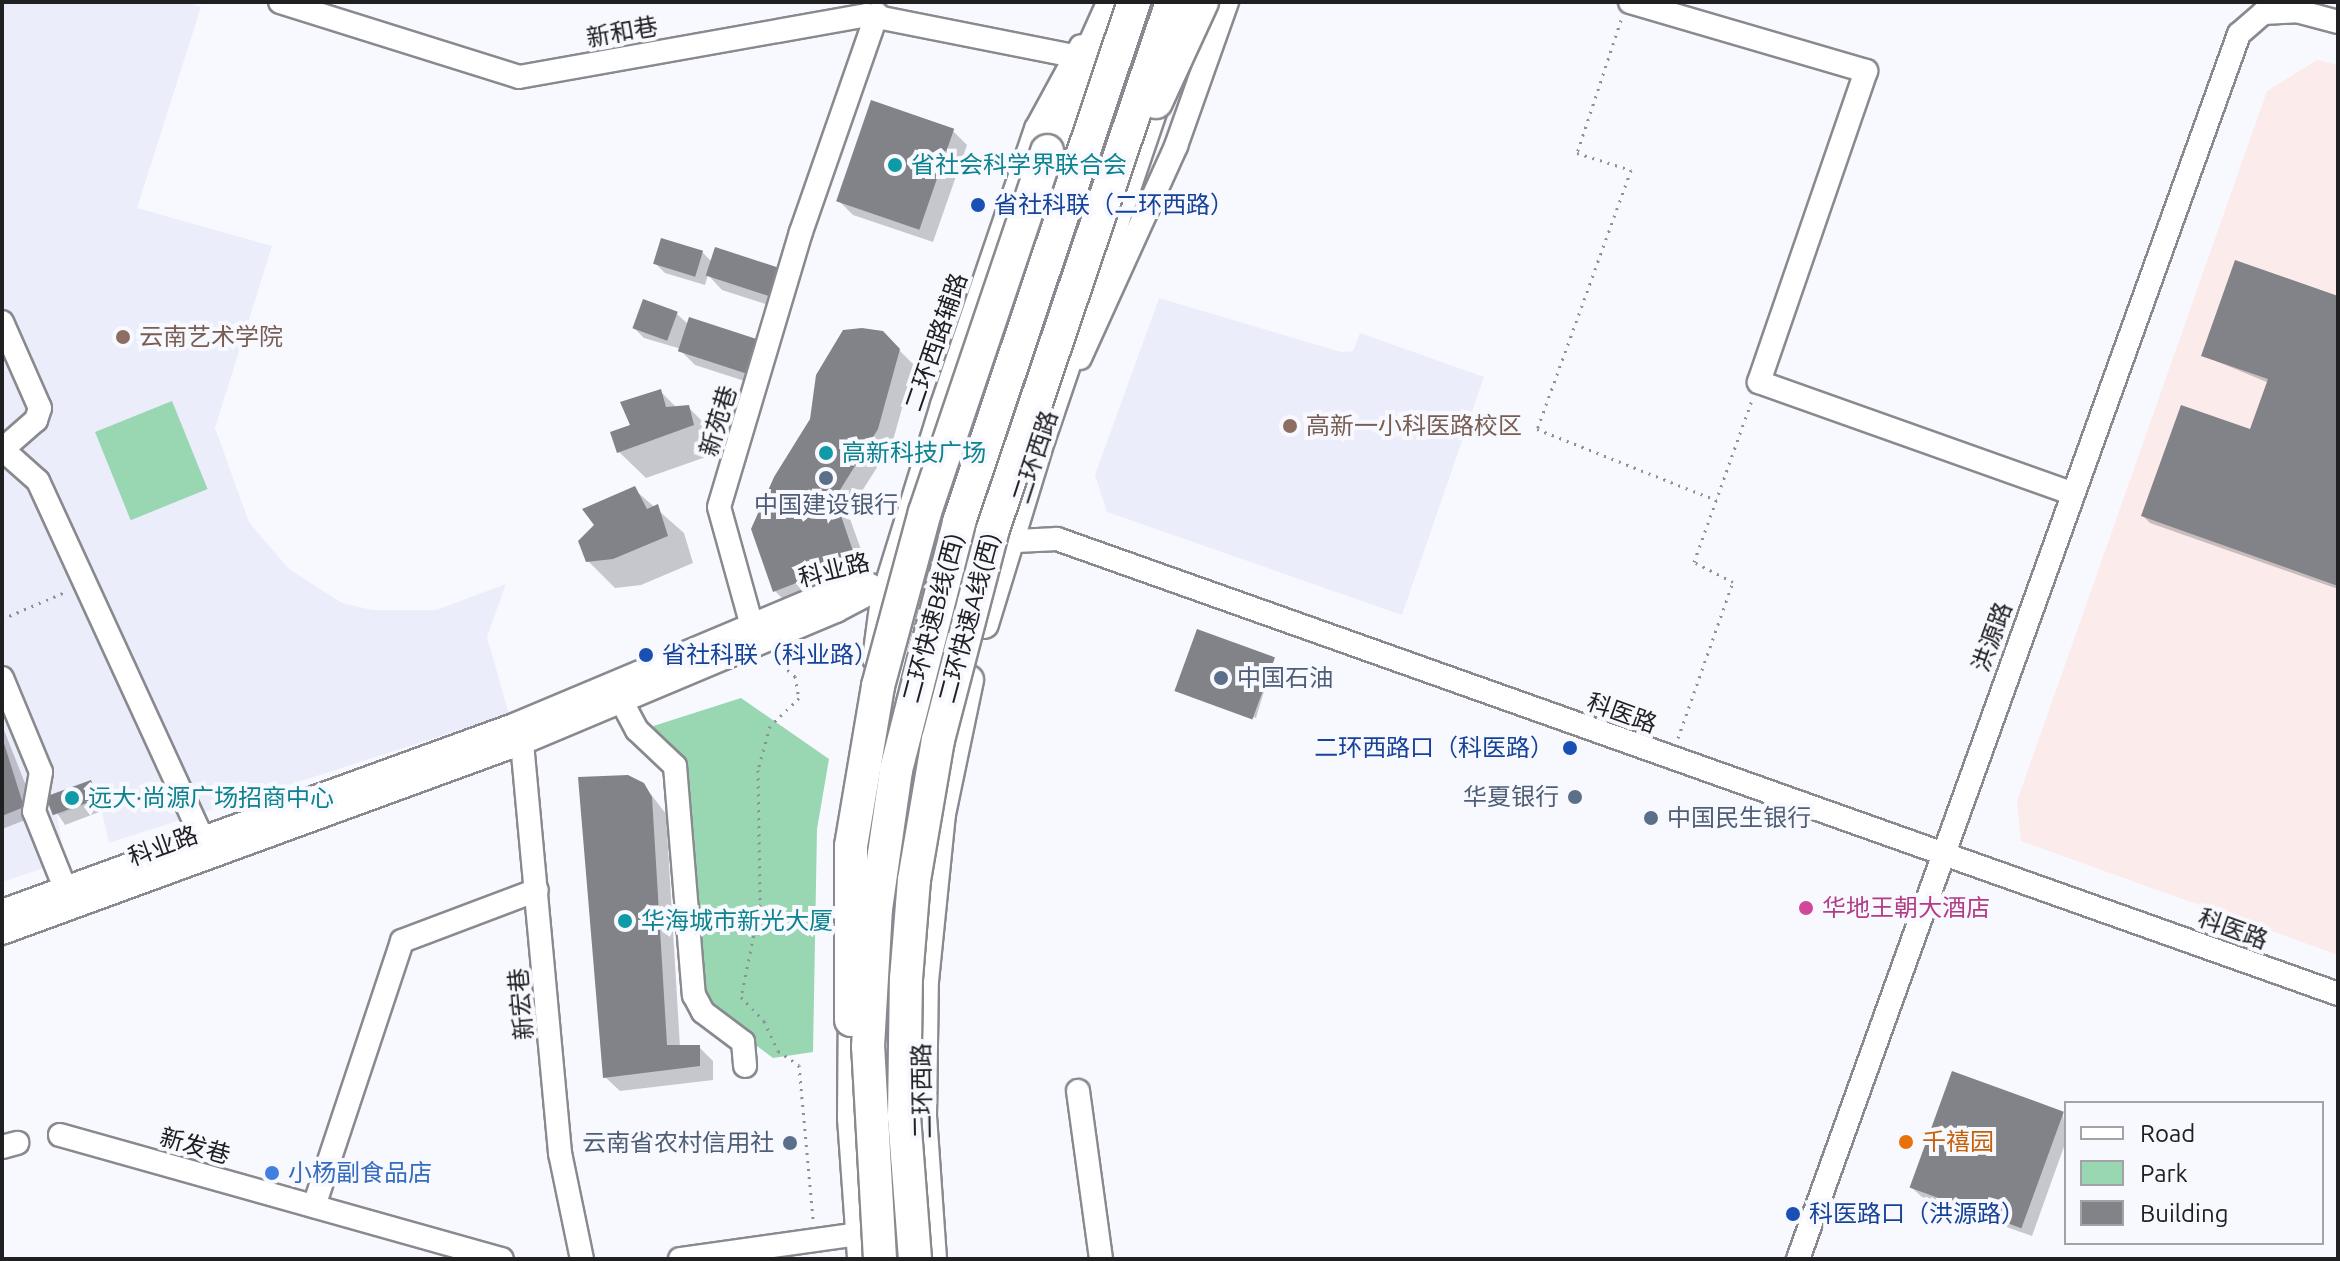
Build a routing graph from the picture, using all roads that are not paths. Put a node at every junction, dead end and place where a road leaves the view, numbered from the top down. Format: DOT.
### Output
graph roads {
  1 [pos="280,2"];
  2 [pos="1114,2"];
  3 [pos="1134,2"];
  4 [pos="1172,2"];
  5 [pos="1190,2"];
  6 [pos="1202,2"];
  7 [pos="1227,2"];
  8 [pos="1626,10"];
  9 [pos="877,14"];
  10 [pos="2338,22"];
  11 [pos="1075,56"];
  12 [pos="1078,277"];
  13 [pos="2,322"];
  14 [pos="1041,438"];
  15 [pos="3,449"];
  16 [pos="2071,493"];
  17 [pos="1009,538"];
  18 [pos="928,563"];
  19 [pos="887,582"];
  20 [pos="752,626"];
  21 [pos="2,678"];
  22 [pos="622,702"];
  23 [pos="522,743"];
  24 [pos="879,767"];
  25 [pos="202,838"];
  26 [pos="1941,853"];
  27 [pos="65,888"];
  28 [pos="537,890"];
  29 [pos="2,911"];
  30 [pos="2,933"];
  31 [pos="2338,994"];
  32 [pos="745,1066"];
  33 [pos="1078,1091"];
  34 [pos="60,1135"];
  35 [pos="873,1189"];
  36 [pos="314,1206"];
  37 [pos="861,1247"];
  38 [pos="502,1259"];
  39 [pos="582,1259"];
  40 [pos="680,1259"];
  41 [pos="880,1259"];
  42 [pos="915,1259"];
  43 [pos="932,1259"];
  44 [pos="1101,1259"];
  45 [pos="1798,1259"];
  1 -- 9 [label="street, 新和巷"];
  2 -- 11 [label="street, 二环西路辅路"];
  2 -- 18 [label="main road"];
  2 -- 35 [label="highway, bridge"];
  3 -- 35 [label="highway, 二环快速B线(西), bridge"];
  4 -- 12 [label="highway, 二环快速A线(西), bridge"];
  5 -- 14 [label="main road, 二环西路"];
  6 -- 12 [label="highway, bridge"];
  7 -- 14 [label="street"];
  8 -- 16 [label="street"];
  9 -- 11 [label="street, 新和巷"];
  9 -- 20 [label="street, 新苑巷"];
  10 -- 16 [label="street, 洪源路"];
  11 -- 19 [label="street, 二环西路辅路"];
  12 -- 42 [label="highway, 二环快速A线(西), bridge"];
  13 -- 15 [label="street"];
  14 -- 17 [label="main road, 二环西路"];
  15 -- 25 [label="street"];
  16 -- 26 [label="street, 洪源路"];
  17 -- 18 [label="street, 科医路"];
  17 -- 26 [label="street, 科医路"];
  17 -- 43 [label="main road, 二环西路"];
  18 -- 19 [label="street, 科医路"];
  18 -- 24 [label="main road"];
  19 -- 20 [label="street, 科业路"];
  19 -- 22 [label="street, 科业路"];
  19 -- 24 [label="street, 二环西路辅路"];
  20 -- 25 [label="street, 科业路"];
  21 -- 27 [label="street"];
  22 -- 23 [label="street, 科业路"];
  22 -- 32 [label="street"];
  23 -- 28 [label="street, 新宏巷"];
  23 -- 30 [label="street, 科业路"];
  24 -- 37 [label="main road"];
  25 -- 27 [label="street, 科业路"];
  26 -- 31 [label="street, 科医路"];
  26 -- 45 [label="street, 洪源路"];
  27 -- 29 [label="street, 科业路"];
  28 -- 36 [label="street"];
  28 -- 39 [label="street, 新宏巷"];
  33 -- 44 [label="street"];
  34 -- 36 [label="street, 新发巷"];
  35 -- 41 [label="highway, 二环快速B线(西), bridge"];
  36 -- 38 [label="street, 新发巷"];
  37 -- 40 [label="street"];
}
